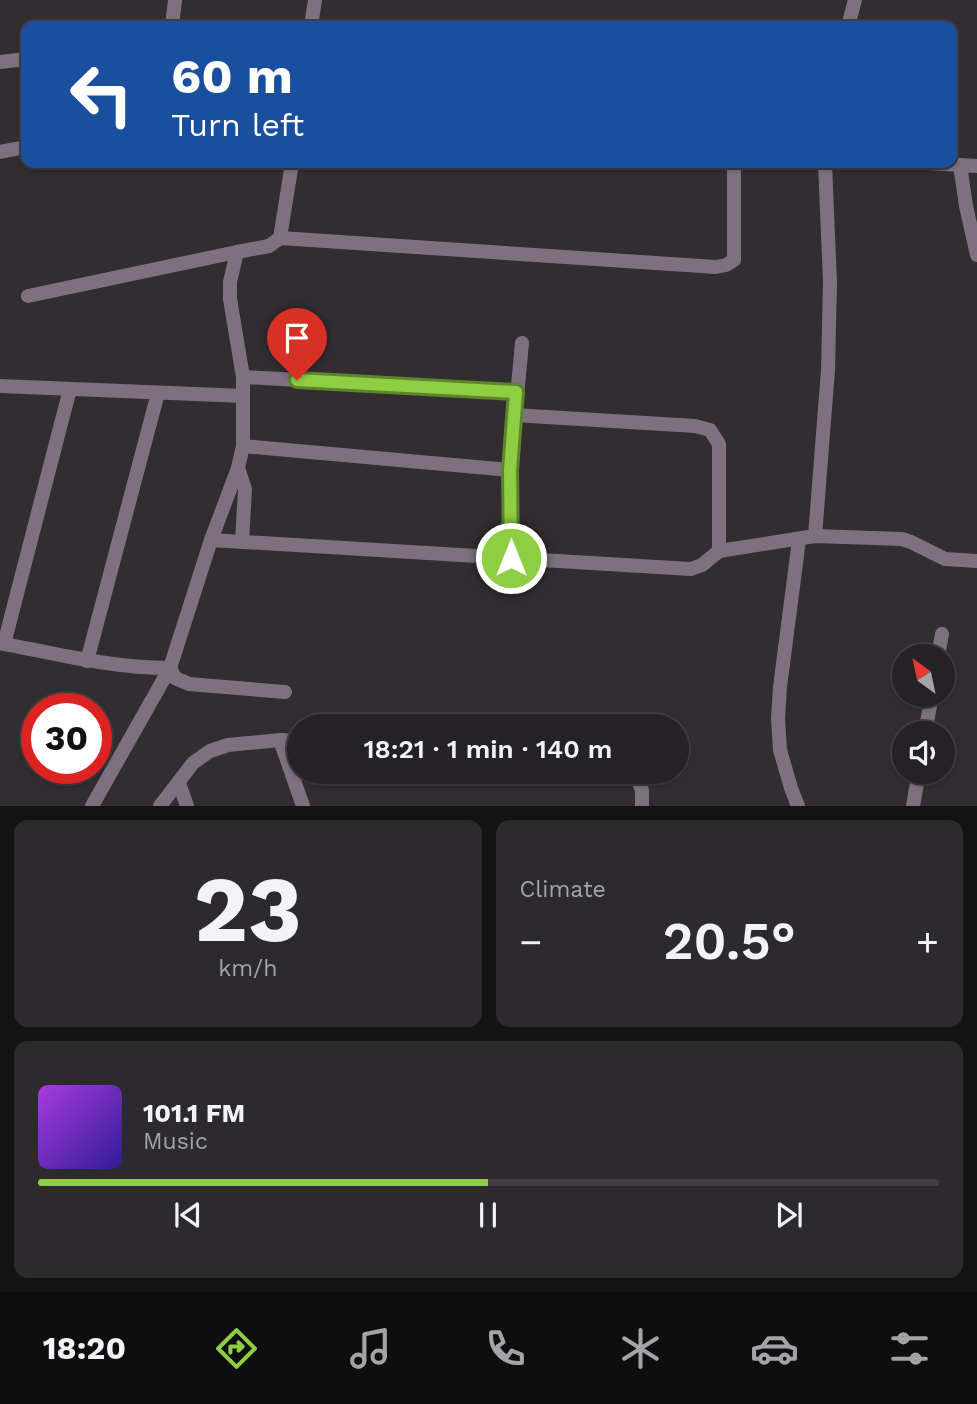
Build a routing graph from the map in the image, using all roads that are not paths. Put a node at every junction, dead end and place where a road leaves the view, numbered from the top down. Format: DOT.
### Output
graph roads {
  1 [pos="175,0"];
  2 [pos="315,0"];
  3 [pos="855,0"];
  4 [pos="173,21"];
  5 [pos="312,21"];
  6 [pos="849,21"];
  7 [pos="21,60"];
  8 [pos="0,62"];
  9 [pos="21,148"];
  10 [pos="0,152"];
  11 [pos="957,165"];
  12 [pos="960,165"];
  13 [pos="977,166"];
  14 [pos="291,168"];
  15 [pos="734,168"];
  16 [pos="825,168"];
  17 [pos="280,238"];
  18 [pos="237,252"];
  19 [pos="977,255"];
  20 [pos="28,296"];
  21 [pos="522,343"];
  22 [pos="243,377"];
  23 [pos="0,386"];
  24 [pos="70,389"];
  25 [pos="516,392"];
  26 [pos="158,393"];
  27 [pos="243,396"];
  28 [pos="514,415"];
  29 [pos="243,446"];
  30 [pos="238,467"];
  31 [pos="510,470"];
  32 [pos="815,536"];
  33 [pos="211,540"];
  34 [pos="799,540"];
  35 [pos="242,542"];
  36 [pos="719,551"];
  37 [pos="511,558"];
  38 [pos="977,561"];
  39 [pos="942,634"];
  40 [pos="2,644"];
  41 [pos="940,644"];
  42 [pos="87,661"];
  43 [pos="170,668"];
  44 [pos="285,692"];
  45 [pos="280,740"];
  46 [pos="287,740"];
  47 [pos="179,783"];
  48 [pos="640,784"];
  49 [pos="917,784"];
  50 [pos="92,806"];
  51 [pos="160,806"];
  52 [pos="187,806"];
  53 [pos="303,806"];
  54 [pos="642,806"];
  55 [pos="798,806"];
  56 [pos="913,806"];
  1 -- 4 [label="street"];
  2 -- 5 [label="street"];
  3 -- 6 [label="street"];
  7 -- 8 [label="street"];
  9 -- 10 [label="street"];
  11 -- 12 [label="street"];
  12 -- 13 [label="street"];
  12 -- 19 [label="street"];
  14 -- 17 [label="street"];
  15 -- 17 [label="street"];
  16 -- 32 [label="street"];
  17 -- 18 [label="street"];
  18 -- 20 [label="street"];
  18 -- 22 [label="street"];
  21 -- 25 [label="street"];
  22 -- 25 [label="street"];
  22 -- 27 [label="street"];
  23 -- 24 [label="street"];
  24 -- 26 [label="street"];
  24 -- 40 [label="street"];
  25 -- 28 [label="street"];
  26 -- 27 [label="street"];
  26 -- 42 [label="street"];
  27 -- 29 [label="street"];
  28 -- 31 [label="street"];
  28 -- 36 [label="street"];
  29 -- 30 [label="street"];
  29 -- 31 [label="street"];
  30 -- 33 [label="street"];
  30 -- 35 [label="street"];
  31 -- 37 [label="street"];
  32 -- 34 [label="street"];
  32 -- 38 [label="street"];
  33 -- 35 [label="street"];
  33 -- 43 [label="street"];
  34 -- 36 [label="street"];
  34 -- 55 [label="street"];
  35 -- 37 [label="street"];
  36 -- 37 [label="street"];
  39 -- 41 [label="street"];
  40 -- 42 [label="street"];
  42 -- 43 [label="street"];
  43 -- 44 [label="street"];
  43 -- 50 [label="street"];
  45 -- 46 [label="street"];
  45 -- 47 [label="street"];
  45 -- 53 [label="street"];
  47 -- 51 [label="street"];
  47 -- 52 [label="street"];
  48 -- 54 [label="street"];
  49 -- 56 [label="street"];
}
